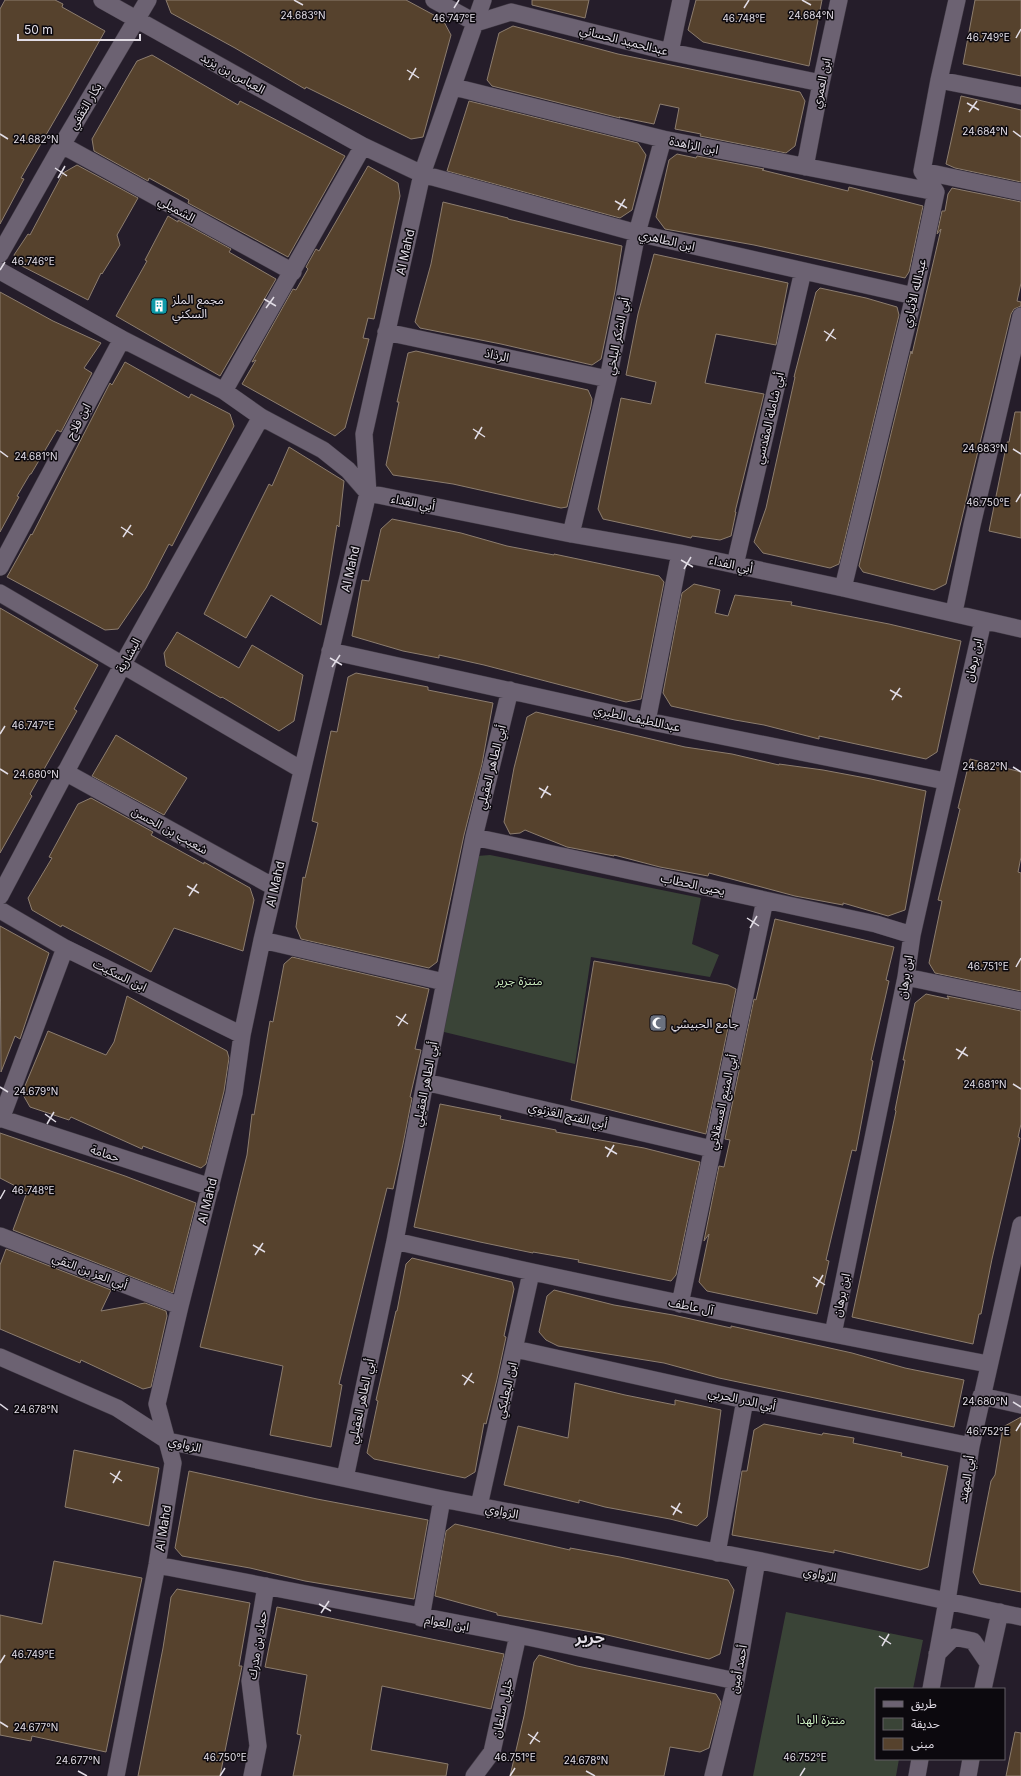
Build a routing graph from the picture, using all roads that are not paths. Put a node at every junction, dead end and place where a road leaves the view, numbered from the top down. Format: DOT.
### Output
graph roads {
  1 [pos="102,0"];
  2 [pos="148,0"];
  3 [pos="434,0"];
  4 [pos="483,0"];
  5 [pos="681,0"];
  6 [pos="840,0"];
  7 [pos="957,0"];
  8 [pos="137,19"];
  9 [pos="476,23"];
  10 [pos="670,52"];
  11 [pos="939,80"];
  12 [pos="821,83"];
  13 [pos="454,87"];
  14 [pos="1021,96"];
  15 [pos="663,139"];
  16 [pos="62,145"];
  17 [pos="363,146"];
  18 [pos="805,167"];
  19 [pos="922,170"];
  20 [pos="422,174"];
  21 [pos="936,192"];
  22 [pos="1021,192"];
  23 [pos="637,233"];
  24 [pos="0,254"];
  25 [pos="0,271"];
  26 [pos="803,271"];
  27 [pos="293,272"];
  28 [pos="914,296"];
  29 [pos="1021,316"];
  30 [pos="386,332"];
  31 [pos="122,339"];
  32 [pos="608,379"];
  33 [pos="224,391"];
  34 [pos="261,417"];
  35 [pos="368,493"];
  36 [pos="571,534"];
  37 [pos="680,553"];
  38 [pos="735,565"];
  39 [pos="0,567"];
  40 [pos="842,588"];
  41 [pos="0,593"];
  42 [pos="954,612"];
  43 [pos="983,621"];
  44 [pos="1021,629"];
  45 [pos="330,651"];
  46 [pos="123,664"];
  47 [pos="510,690"];
  48 [pos="647,721"];
  49 [pos="302,770"];
  50 [pos="65,772"];
  51 [pos="945,781"];
  52 [pos="474,837"];
  53 [pos="274,887"];
  54 [pos="0,896"];
  55 [pos="765,900"];
  56 [pos="0,910"];
  57 [pos="912,935"];
  58 [pos="262,940"];
  59 [pos="66,948"];
  60 [pos="906,977"];
  61 [pos="444,982"];
  62 [pos="1021,1001"];
  63 [pos="242,1035"];
  64 [pos="425,1082"];
  65 [pos="1,1119"];
  66 [pos="712,1149"];
  67 [pos="211,1187"];
  68 [pos="1021,1225"];
  69 [pos="0,1236"];
  70 [pos="395,1241"];
  71 [pos="531,1273"];
  72 [pos="1015,1283"];
  73 [pos="680,1304"];
  74 [pos="180,1306"];
  75 [pos="833,1334"];
  76 [pos="515,1349"];
  77 [pos="0,1357"];
  78 [pos="988,1364"];
  79 [pos="981,1396"];
  80 [pos="745,1400"];
  81 [pos="1021,1405"];
  82 [pos="168,1441"];
  83 [pos="971,1446"];
  84 [pos="345,1478"];
  85 [pos="442,1499"];
  86 [pos="479,1506"];
  87 [pos="717,1553"];
  88 [pos="757,1560"];
  89 [pos="157,1566"];
  90 [pos="266,1586"];
  91 [pos="947,1601"];
  92 [pos="1000,1612"];
  93 [pos="1021,1617"];
  94 [pos="421,1618"];
  95 [pos="518,1635"];
  96 [pos="937,1654"];
  97 [pos="988,1663"];
  98 [pos="736,1681"];
  99 [pos="931,1688"];
  100 [pos="983,1688"];
  101 [pos="920,1760"];
  102 [pos="971,1760"];
  103 [pos="116,1776"];
  104 [pos="252,1776"];
  105 [pos="474,1776"];
  106 [pos="713,1776"];
  107 [pos="917,1776"];
  108 [pos="968,1776"];
  1 -- 8 [label="street, العباس بن يزيد"];
  2 -- 8 [label="street, بكار الثقفي"];
  3 -- 9 [label="street"];
  4 -- 9 [label="street, Al Mahd"];
  5 -- 10 [label="street"];
  6 -- 12 [label="street, ابن العمري"];
  7 -- 11 [label="street"];
  8 -- 16 [label="street, بكار الثقفي"];
  8 -- 17 [label="street, العباس بن يزيد"];
  9 -- 10 [label="street, عبدالحميد الحساني"];
  9 -- 13 [label="street, Al Mahd"];
  10 -- 12 [label="street, عبدالحميد الحساني"];
  11 -- 14 [label="street"];
  11 -- 19 [label="street"];
  12 -- 18 [label="street, ابن العمري"];
  13 -- 15 [label="street, ابن الزاهدة"];
  13 -- 20 [label="street, Al Mahd"];
  15 -- 18 [label="street, ابن الزاهدة"];
  15 -- 23 [label="street, أبي الشكر البلخي"];
  16 -- 24 [label="street, بكار الثقفي"];
  16 -- 27 [label="street, الشميلي"];
  17 -- 20 [label="street, العباس بن يزيد"];
  17 -- 27 [label="street"];
  18 -- 21 [label="street, ابن الزاهدة"];
  19 -- 21 [label="street"];
  19 -- 22 [label="street"];
  20 -- 23 [label="street, ابن الطاهري"];
  20 -- 30 [label="street, Al Mahd"];
  21 -- 28 [label="street, عبدالله الأنباري"];
  23 -- 26 [label="street, ابن الطاهري"];
  23 -- 32 [label="street, أبي الشكر البلخي"];
  25 -- 31 [label="street"];
  26 -- 28 [label="street, ابن الطاهري"];
  26 -- 38 [label="street, أبي شاملة المقدسي"];
  27 -- 33 [label="street"];
  28 -- 40 [label="street, عبدالله الأنباري"];
  29 -- 42 [label="street"];
  30 -- 32 [label="street, الرذاذ"];
  30 -- 35 [label="street, Al Mahd"];
  31 -- 33 [label="street"];
  31 -- 39 [label="street, ابن فلاح"];
  32 -- 36 [label="street, أبي الشكر البلخي"];
  33 -- 34 [label="street"];
  34 -- 35 [label="street"];
  34 -- 46 [label="street, البشارية"];
  35 -- 36 [label="street, أبي الفداء"];
  35 -- 45 [label="street, Al Mahd"];
  36 -- 37 [label="street, أبي الفداء"];
  37 -- 38 [label="street, أبي الفداء"];
  37 -- 48 [label="street"];
  38 -- 40 [label="street, أبي الفداء"];
  40 -- 42 [label="street, أبي الفداء"];
  41 -- 46 [label="street"];
  42 -- 43 [label="street, أبي الفداء"];
  43 -- 44 [label="street, أبي الفداء"];
  43 -- 51 [label="street, ابن برهان"];
  45 -- 47 [label="street, عبداللطيف الطبري"];
  45 -- 49 [label="street, Al Mahd"];
  46 -- 49 [label="street"];
  46 -- 50 [label="street, البشارية"];
  47 -- 48 [label="street, عبداللطيف الطبري"];
  47 -- 52 [label="street, أبي الطاهر العقيلي"];
  48 -- 51 [label="street, عبداللطيف الطبري"];
  49 -- 53 [label="street, Al Mahd"];
  50 -- 53 [label="street, شعيب بن الحسن"];
  50 -- 54 [label="street, البشارية"];
  51 -- 57 [label="street, ابن برهان"];
  52 -- 55 [label="street, يحيى الحطاب"];
  52 -- 61 [label="street, أبي الطاهر العقيلي"];
  53 -- 58 [label="street, Al Mahd"];
  55 -- 57 [label="street, يحيى الحطاب"];
  55 -- 66 [label="street, أبي المنيع العسقلاني"];
  56 -- 59 [label="street, ابن السكيت"];
  57 -- 60 [label="street, ابن برهان"];
  58 -- 61 [label="street"];
  58 -- 63 [label="street, Al Mahd"];
  59 -- 63 [label="street, ابن السكيت"];
  59 -- 65 [label="street"];
  60 -- 62 [label="street"];
  60 -- 75 [label="street, ابن برهان"];
  61 -- 64 [label="street, أبي الطاهر العقيلي"];
  63 -- 67 [label="street, Al Mahd"];
  64 -- 66 [label="street, أبي الفتح الغزنوي"];
  64 -- 70 [label="street, أبي الطاهر العقيلي"];
  65 -- 67 [label="street, حمامة"];
  66 -- 73 [label="street, أبي المنيع العسقلاني"];
  67 -- 74 [label="street, Al Mahd"];
  68 -- 72 [label="street, أبي المهند"];
  69 -- 74 [label="street, أبي العز بن التقي"];
  70 -- 71 [label="street, آل عاطف"];
  70 -- 84 [label="street, أبي الطاهر العقيلي"];
  71 -- 73 [label="street, آل عاطف"];
  71 -- 76 [label="street, ابن البعلبكي"];
  72 -- 78 [label="street, أبي المهند"];
  73 -- 75 [label="street, آل عاطف"];
  74 -- 82 [label="street, Al Mahd"];
  75 -- 78 [label="street, آل عاطف"];
  76 -- 80 [label="street, أبي الدر الحربي"];
  76 -- 86 [label="street, ابن البعلبكي"];
  77 -- 82 [label="street, الزواوي"];
  78 -- 79 [label="street, أبي المهند"];
  79 -- 81 [label="street"];
  79 -- 83 [label="street, أبي المهند"];
  80 -- 83 [label="street, أبي الدر الحربي"];
  80 -- 87 [label="street"];
  82 -- 84 [label="street, الزواوي"];
  82 -- 89 [label="street, Al Mahd"];
  83 -- 91 [label="street, أبي المهند"];
  84 -- 85 [label="street, الزواوي"];
  85 -- 86 [label="street, الزواوي"];
  85 -- 94 [label="street"];
  86 -- 87 [label="street, الزواوي"];
  87 -- 88 [label="street, الزواوي"];
  88 -- 91 [label="street, الزواوي"];
  88 -- 98 [label="street, أحمد أمين"];
  89 -- 90 [label="street, ابن العوام"];
  89 -- 103 [label="street, Al Mahd"];
  90 -- 94 [label="street, ابن العوام"];
  90 -- 104 [label="street, حماد بن مدرك"];
  91 -- 92 [label="street, الزواوي"];
  91 -- 96 [label="street, أبي المهند"];
  92 -- 93 [label="street, الزواوي"];
  92 -- 97 [label="street"];
  94 -- 95 [label="street, ابن العوام"];
  95 -- 98 [label="street, ابن العوام"];
  95 -- 105 [label="street, خليل سلطان"];
  96 -- 97 [label="street"];
  96 -- 99 [label="street, أبي المهند"];
  97 -- 100 [label="street"];
  98 -- 106 [label="street, أحمد أمين"];
  101 -- 107 [label="street"];
  102 -- 108 [label="street"];
}
